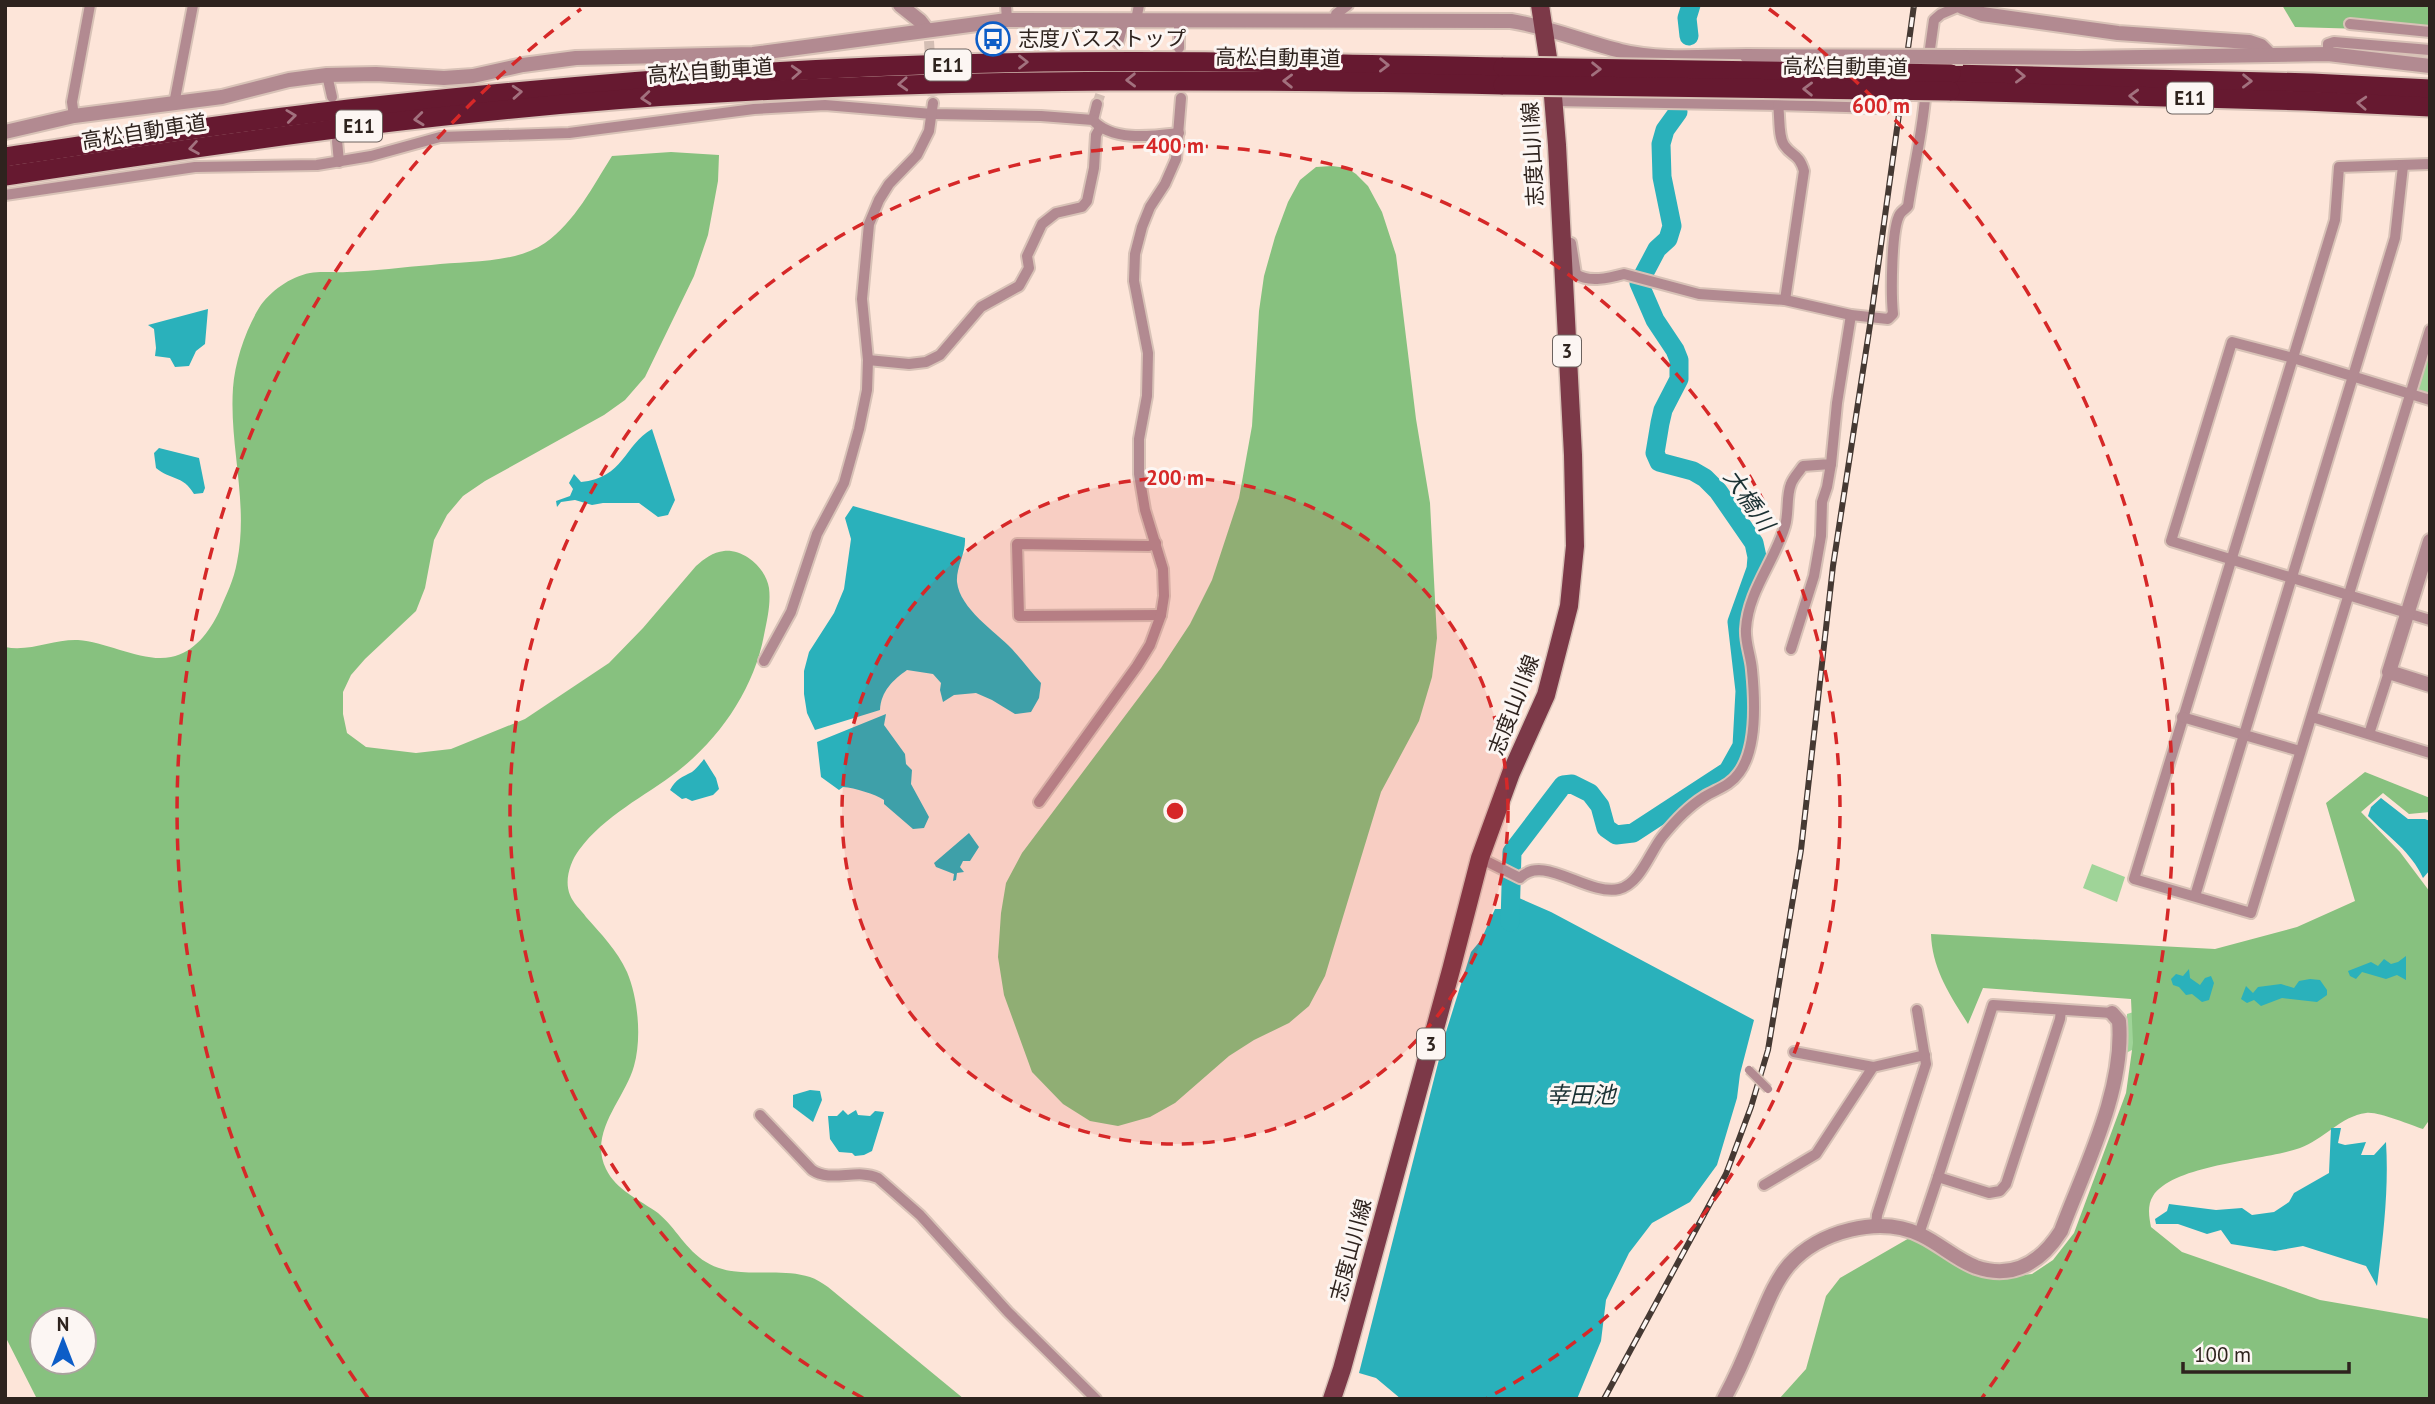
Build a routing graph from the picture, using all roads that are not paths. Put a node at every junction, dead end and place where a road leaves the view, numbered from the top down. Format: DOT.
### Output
graph roads {
  1 [pos="90,5"];
  2 [pos="193,5"];
  3 [pos="900,5"];
  4 [pos="1348,5"];
  5 [pos="1540,5"];
  6 [pos="1962,6"];
  7 [pos="1006,13"];
  8 [pos="1133,15"];
  9 [pos="1179,20"];
  10 [pos="1336,21"];
  11 [pos="2350,24"];
  12 [pos="1544,27"];
  13 [pos="2430,32"];
  14 [pos="928,36"];
  15 [pos="1118,43"];
  16 [pos="1179,48"];
  17 [pos="2430,50"];
  18 [pos="2269,54"];
  19 [pos="2328,54"];
  20 [pos="2430,66"];
  21 [pos="327,75"];
  22 [pos="1503,76"];
  23 [pos="1951,83"];
  24 [pos="2430,89"];
  25 [pos="332,97"];
  26 [pos="1181,98"];
  27 [pos="1553,101"];
  28 [pos="174,104"];
  29 [pos="1097,104"];
  30 [pos="1778,105"];
  31 [pos="2430,107"];
  32 [pos="933,108"];
  33 [pos="1880,108"];
  34 [pos="74,116"];
  35 [pos="1097,124"];
  36 [pos="5,132"];
  37 [pos="1179,133"];
  38 [pos="337,141"];
  39 [pos="5,157"];
  40 [pos="339,162"];
  41 [pos="2430,164"];
  42 [pos="2403,166"];
  43 [pos="5,176"];
  44 [pos="5,195"];
  45 [pos="1561,240"];
  46 [pos="1785,300"];
  47 [pos="1851,315"];
  48 [pos="2430,330"];
  49 [pos="2293,358"];
  50 [pos="868,360"];
  51 [pos="2353,377"];
  52 [pos="2410,394"];
  53 [pos="2430,400"];
  54 [pos="1830,464"];
  55 [pos="2430,541"];
  56 [pos="1156,543"];
  57 [pos="2230,560"];
  58 [pos="2291,579"];
  59 [pos="2349,596"];
  60 [pos="2407,613"];
  61 [pos="1161,615"];
  62 [pos="2430,620"];
  63 [pos="1791,649"];
  64 [pos="764,661"];
  65 [pos="2389,672"];
  66 [pos="2430,685"];
  67 [pos="2312,717"];
  68 [pos="2182,718"];
  69 [pos="2243,734"];
  70 [pos="2370,734"];
  71 [pos="2300,751"];
  72 [pos="2430,753"];
  73 [pos="1039,802"];
  74 [pos="1480,858"];
  75 [pos="2195,896"];
  76 [pos="1917,1010"];
  77 [pos="2061,1010"];
  78 [pos="2112,1013"];
  79 [pos="1794,1052"];
  80 [pos="1925,1055"];
  81 [pos="1873,1067"];
  82 [pos="1749,1070"];
  83 [pos="1768,1089"];
  84 [pos="760,1115"];
  85 [pos="1938,1177"];
  86 [pos="1764,1185"];
  87 [pos="1876,1227"];
  88 [pos="1919,1234"];
  89 [pos="1096,1399"];
  90 [pos="1332,1399"];
  91 [pos="1724,1399"];
  1 -- 34 [label="street"];
  2 -- 28 [label="street"];
  3 -- 14 [label="street"];
  4 -- 10 [label="street"];
  5 -- 12 [label="main road, 志度山川線 / 3"];
  6 -- 18 [label="street"];
  6 -- 47 [label="street"];
  7 -- 8 [label="street"];
  7 -- 14 [label="street"];
  8 -- 9 [label="street"];
  8 -- 15 [label="street"];
  9 -- 10 [label="street"];
  9 -- 16 [label="street"];
  10 -- 12 [label="street"];
  11 -- 13 [label="street"];
  12 -- 18 [label="street, bridge"];
  12 -- 27 [label="main road, 志度山川線 / 3"];
  14 -- 21 [label="street"];
  17 -- 19 [label="street"];
  18 -- 19 [label="street"];
  19 -- 20 [label="street"];
  21 -- 25 [label="street"];
  21 -- 28 [label="street"];
  22 -- 23 [label="highway, 高松自動車道 / E11, bridge"];
  39 -- 22 [label="highway, 高松自動車道 / E11, one-way"];
  22 -- 43 [label="highway, 高松自動車道 / E11, one-way"];
  23 -- 24 [label="highway, 高松自動車道 / E11, one-way"];
  31 -- 23 [label="highway, 高松自動車道 / E11, one-way"];
  26 -- 37 [label="street"];
  27 -- 30 [label="street"];
  27 -- 45 [label="main road, 志度山川線 / 3"];
  28 -- 34 [label="street"];
  29 -- 35 [label="street"];
  30 -- 33 [label="street"];
  30 -- 46 [label="street"];
  32 -- 35 [label="street"];
  32 -- 40 [label="street"];
  32 -- 50 [label="street"];
  34 -- 36 [label="street"];
  35 -- 37 [label="street"];
  35 -- 50 [label="street"];
  37 -- 56 [label="street"];
  38 -- 40 [label="street"];
  40 -- 44 [label="street"];
  41 -- 42 [label="street"];
  42 -- 49 [label="street"];
  42 -- 51 [label="street"];
  45 -- 46 [label="street"];
  45 -- 74 [label="main road, 志度山川線 / 3"];
  46 -- 47 [label="street"];
  47 -- 54 [label="street"];
  48 -- 52 [label="street"];
  49 -- 51 [label="street"];
  49 -- 57 [label="street"];
  49 -- 57 [label="street"];
  50 -- 64 [label="street"];
  51 -- 52 [label="street"];
  51 -- 58 [label="street"];
  52 -- 53 [label="street"];
  52 -- 59 [label="street"];
  54 -- 63 [label="street"];
  54 -- 74 [label="street"];
  55 -- 60 [label="street"];
  56 -- 61 [label="street"];
  56 -- 61 [label="street"];
  57 -- 58 [label="street"];
  57 -- 68 [label="street"];
  58 -- 59 [label="street"];
  58 -- 69 [label="street"];
  59 -- 60 [label="street"];
  59 -- 67 [label="street"];
  60 -- 62 [label="street"];
  60 -- 65 [label="street"];
  61 -- 73 [label="street"];
  65 -- 66 [label="street"];
  65 -- 70 [label="street"];
  67 -- 70 [label="street"];
  67 -- 71 [label="street"];
  68 -- 69 [label="street"];
  68 -- 75 [label="street"];
  69 -- 71 [label="street"];
  69 -- 75 [label="street"];
  70 -- 72 [label="street"];
  71 -- 75 [label="street"];
  74 -- 90 [label="main road, 志度山川線 / 3"];
  76 -- 80 [label="street"];
  77 -- 78 [label="street"];
  77 -- 85 [label="street"];
  77 -- 85 [label="street"];
  78 -- 88 [label="street"];
  79 -- 81 [label="street"];
  80 -- 81 [label="street"];
  80 -- 87 [label="street"];
  81 -- 86 [label="street"];
  82 -- 83 [label="street, bridge"];
  84 -- 89 [label="street"];
  85 -- 88 [label="street"];
  87 -- 88 [label="street"];
  87 -- 91 [label="street"];
}
